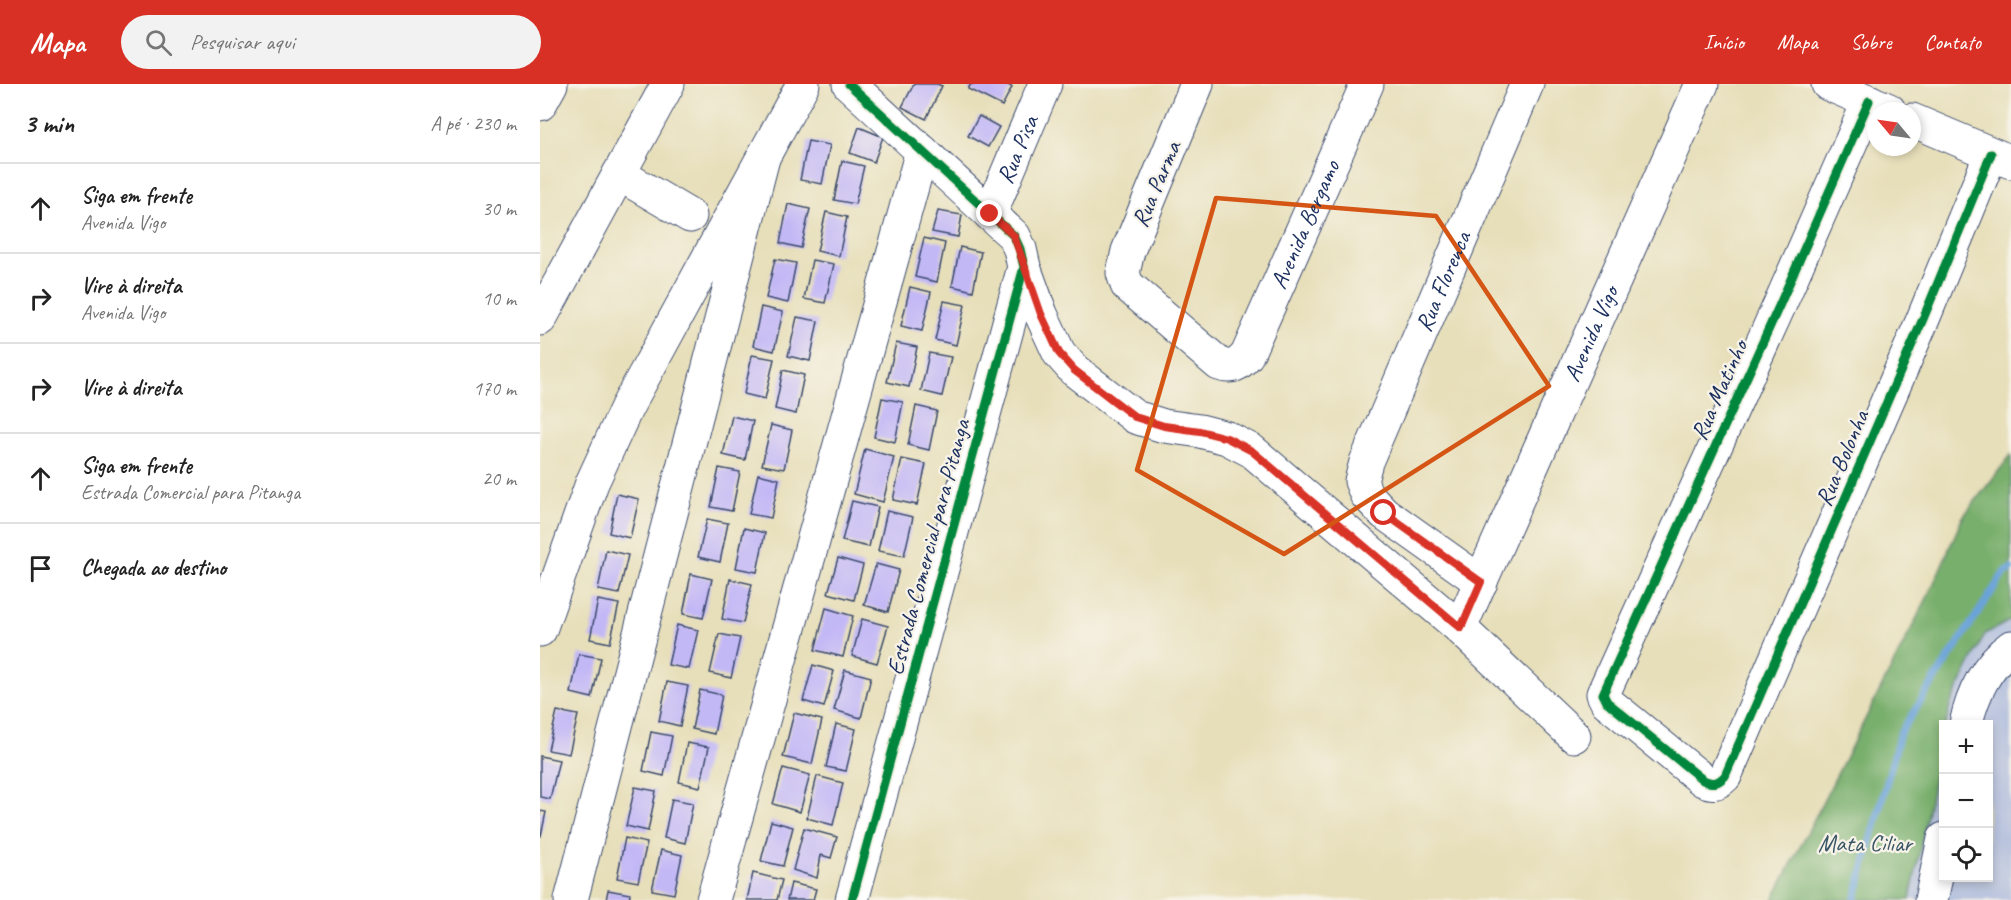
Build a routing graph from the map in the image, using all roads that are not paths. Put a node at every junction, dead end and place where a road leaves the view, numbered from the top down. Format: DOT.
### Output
graph roads {
  1 [pos="551,84"];
  2 [pos="668,84"];
  3 [pos="803,84"];
  4 [pos="849,84"];
  5 [pos="1045,84"];
  6 [pos="1197,84"];
  7 [pos="1367,84"];
  8 [pos="1527,84"];
  9 [pos="1702,84"];
  10 [pos="1828,84"];
  11 [pos="882,96"];
  12 [pos="1871,102"];
  13 [pos="540,104"];
  14 [pos="1921,124"];
  15 [pos="1867,132"];
  16 [pos="922,151"];
  17 [pos="763,158"];
  18 [pos="2001,158"];
  19 [pos="619,174"];
  20 [pos="990,214"];
  21 [pos="690,216"];
  22 [pos="1024,267"];
  23 [pos="540,319"];
  24 [pos="1239,364"];
  25 [pos="1481,582"];
  26 [pos="1461,628"];
  27 [pos="540,630"];
  28 [pos="2011,647"];
  29 [pos="1967,720"];
  30 [pos="1574,736"];
  31 [pos="1725,776"];
  32 [pos="1939,862"];
  33 [pos="571,900"];
  34 [pos="713,900"];
  35 [pos="852,900"];
  36 [pos="1931,900"];
  1 -- 13 [label="street"];
  2 -- 19 [label="street"];
  3 -- 17 [label="street"];
  4 -- 11 [label="street"];
  5 -- 20 [label="street, Rua Pisa"];
  6 -- 24 [label="street, Rua Parma"];
  7 -- 24 [label="street, Avenida Bergamo"];
  8 -- 25 [label="street, Rua Florenca"];
  9 -- 25 [label="street, Avenida Vigo"];
  10 -- 12 [label="street"];
  11 -- 16 [label="street"];
  14 -- 18 [label="street"];
  15 -- 31 [label="street, Rua Matinho"];
  16 -- 20 [label="street"];
  16 -- 34 [label="street"];
  17 -- 27 [label="street"];
  17 -- 33 [label="street"];
  18 -- 31 [label="street, Rua Bolonha"];
  19 -- 21 [label="street"];
  19 -- 23 [label="street"];
  20 -- 22 [label="street"];
  22 -- 26 [label="street"];
  22 -- 35 [label="street, Estrada Comercial para Pitanga"];
  25 -- 26 [label="street, Avenida Vigo"];
  26 -- 30 [label="street"];
  28 -- 29 [label="street"];
  32 -- 36 [label="street"];
}
